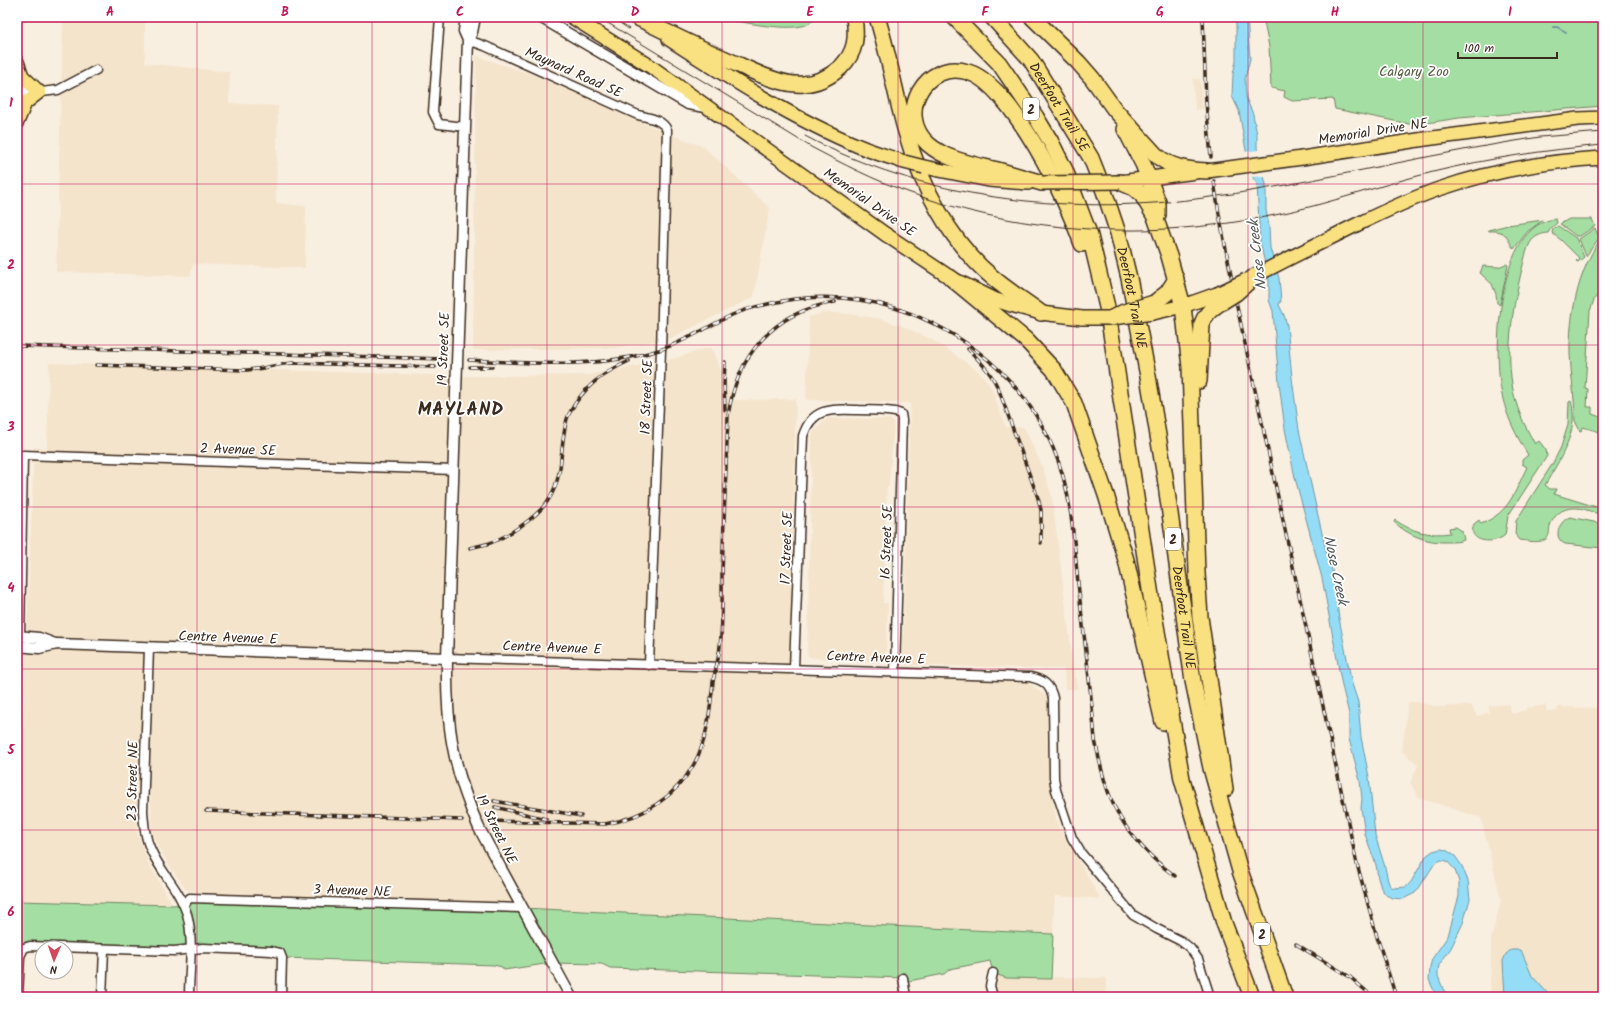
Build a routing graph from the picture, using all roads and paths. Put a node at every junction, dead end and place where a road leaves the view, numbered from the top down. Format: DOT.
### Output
graph roads {
  1 [pos="440,17"];
  2 [pos="466,17"];
  3 [pos="475,17"];
  4 [pos="540,17"];
  5 [pos="572,17"];
  6 [pos="635,17"];
  7 [pos="854,17"];
  8 [pos="877,17"];
  9 [pos="954,17"];
  10 [pos="992,17"];
  11 [pos="1032,17"];
  12 [pos="468,40"];
  13 [pos="17,62"];
  14 [pos="96,70"];
  15 [pos="17,86"];
  16 [pos="39,92"];
  17 [pos="17,95"];
  18 [pos="707,107"];
  19 [pos="1115,110"];
  20 [pos="1603,118"];
  21 [pos="17,122"];
  22 [pos="465,127"];
  23 [pos="668,130"];
  24 [pos="1603,158"];
  25 [pos="1207,171"];
  26 [pos="1149,179"];
  27 [pos="1120,182"];
  28 [pos="1042,183"];
  29 [pos="1110,207"];
  30 [pos="1084,216"];
  31 [pos="1158,224"];
  32 [pos="1254,276"];
  33 [pos="951,278"];
  34 [pos="1176,279"];
  35 [pos="1219,299"];
  36 [pos="1183,306"];
  37 [pos="1153,308"];
  38 [pos="1041,313"];
  39 [pos="1112,318"];
  40 [pos="1117,381"];
  41 [pos="901,414"];
  42 [pos="453,470"];
  43 [pos="1196,514"];
  44 [pos="18,640"];
  45 [pos="149,649"];
  46 [pos="447,658"];
  47 [pos="649,664"];
  48 [pos="794,668"];
  49 [pos="895,672"];
  50 [pos="1182,779"];
  51 [pos="1240,871"];
  52 [pos="183,904"];
  53 [pos="522,908"];
  54 [pos="104,950"];
  55 [pos="190,950"];
  56 [pos="993,973"];
  57 [pos="903,978"];
  58 [pos="18,997"];
  59 [pos="102,997"];
  60 [pos="189,997"];
  61 [pos="281,997"];
  62 [pos="571,997"];
  63 [pos="906,997"];
  64 [pos="993,997"];
  65 [pos="1210,997"];
  66 [pos="1252,997"];
  67 [pos="1285,997"];
  1 -- 22 [label="street"];
  2 -- 12 [label="street"];
  3 -- 12 [label="street"];
  4 -- 18 [label="street"];
  5 -- 18 [label="main road, Memorial Drive SE"];
  6 -- 7 [label="highway"];
  6 -- 28 [label="main road, bridge"];
  8 -- 38 [label="highway"];
  9 -- 30 [label="highway, Deerfoot Trail SE / 2"];
  10 -- 29 [label="highway, Deerfoot Trail SE / 2"];
  11 -- 19 [label="highway"];
  12 -- 22 [label="street, 19 Street SE"];
  12 -- 23 [label="street, Maynard Road SE"];
  13 -- 16 [label="main road"];
  14 -- 16 [label="street"];
  15 -- 16 [label="street"];
  16 -- 17 [label="street"];
  16 -- 21 [label="main road"];
  18 -- 33 [label="main road, Memorial Drive SE"];
  19 -- 25 [label="highway"];
  19 -- 26 [label="highway"];
  20 -- 25 [label="main road, Memorial Drive NE, bridge"];
  22 -- 42 [label="street, 19 Street SE"];
  23 -- 47 [label="street, 18 Street SE"];
  24 -- 32 [label="main road"];
  25 -- 26 [label="main road, Memorial Drive NE"];
  26 -- 27 [label="main road"];
  26 -- 31 [label="highway"];
  27 -- 28 [label="main road, bridge"];
  27 -- 31 [label="highway"];
  28 -- 40 [label="highway"];
  29 -- 51 [label="highway, Deerfoot Trail NE / 2"];
  30 -- 40 [label="highway, Deerfoot Trail NE / 2"];
  31 -- 34 [label="highway"];
  32 -- 35 [label="highway, bridge"];
  33 -- 38 [label="main road, Memorial Drive SE"];
  33 -- 50 [label="highway"];
  34 -- 36 [label="highway"];
  34 -- 37 [label="highway"];
  35 -- 36 [label="main road"];
  35 -- 43 [label="highway"];
  36 -- 37 [label="main road"];
  36 -- 43 [label="highway"];
  37 -- 39 [label="highway, bridge"];
  38 -- 39 [label="main road, Memorial Drive SE, bridge"];
  40 -- 50 [label="highway, Deerfoot Trail NE / 2"];
  41 -- 48 [label="street, 17 Street SE"];
  41 -- 49 [label="street, 16 Street SE"];
  42 -- 44 [label="street, 2 Avenue SE"];
  42 -- 46 [label="street, 19 Street SE"];
  43 -- 51 [label="highway"];
  44 -- 45 [label="street, Centre Avenue E"];
  45 -- 46 [label="street, Centre Avenue E"];
  45 -- 52 [label="street, 23 Street NE"];
  46 -- 47 [label="street, Centre Avenue E"];
  46 -- 53 [label="street, 19 Street NE"];
  47 -- 48 [label="street, Centre Avenue E"];
  48 -- 49 [label="street, Centre Avenue E"];
  49 -- 65 [label="street, Centre Avenue E"];
  50 -- 66 [label="highway, Deerfoot Trail NE / 2"];
  51 -- 67 [label="highway, Deerfoot Trail NE / 2"];
  52 -- 53 [label="street, 3 Avenue NE"];
  52 -- 55 [label="street, 23 Street NE"];
  53 -- 62 [label="street, 19 Street NE"];
  54 -- 55 [label="street"];
  54 -- 58 [label="street"];
  54 -- 59 [label="street"];
  55 -- 60 [label="street, 23 Street NE"];
  55 -- 61 [label="street"];
  56 -- 64 [label="street"];
  57 -- 63 [label="street"];
}
